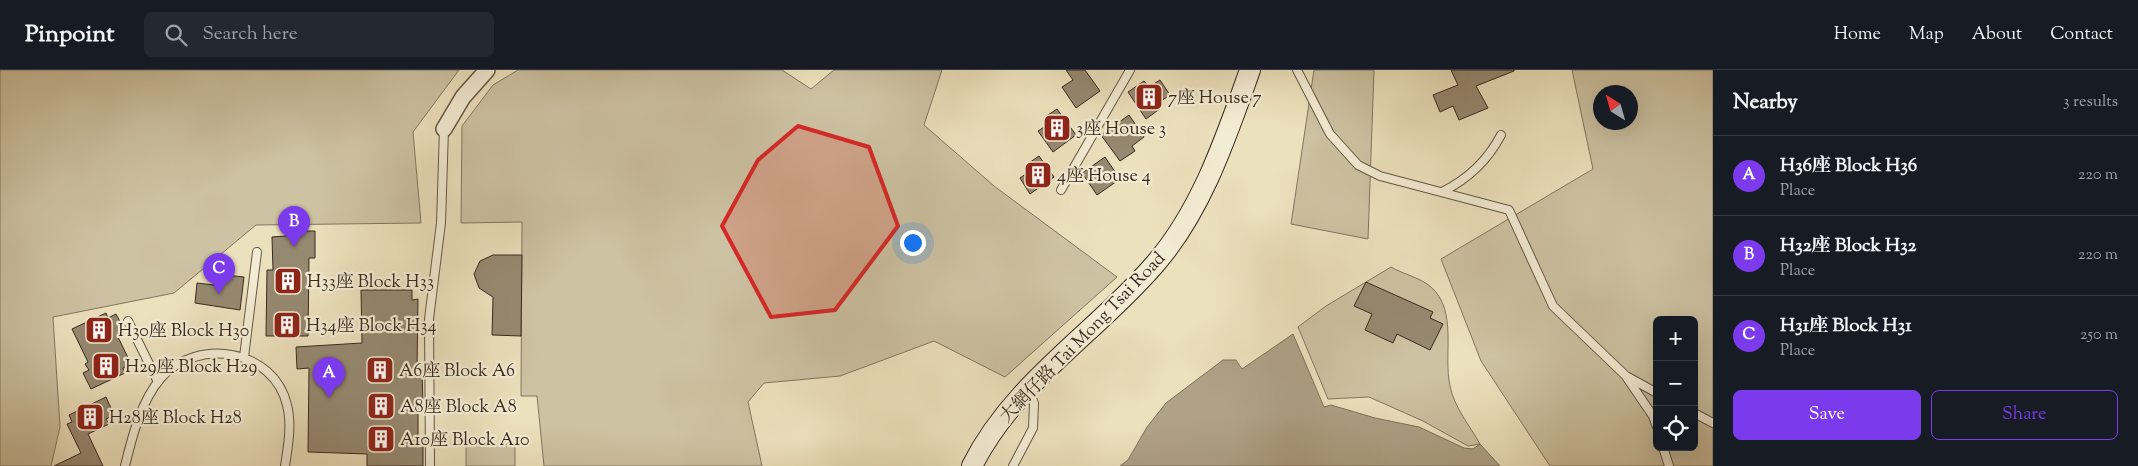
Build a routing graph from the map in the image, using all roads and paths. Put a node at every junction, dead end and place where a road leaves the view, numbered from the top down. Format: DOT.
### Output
graph roads {
  1 [pos="488,70"];
  2 [pos="1130,70"];
  3 [pos="1250,70"];
  4 [pos="1297,70"];
  5 [pos="444,129"];
  6 [pos="1501,135"];
  7 [pos="1061,190"];
  8 [pos="1442,192"];
  9 [pos="256,252"];
  10 [pos="128,321"];
  11 [pos="244,357"];
  12 [pos="1626,376"];
  13 [pos="158,382"];
  14 [pos="1026,388"];
  15 [pos="1653,391"];
  16 [pos="1698,415"];
  17 [pos="1653,416"];
  18 [pos="1713,423"];
  19 [pos="1664,451"];
  20 [pos="125,466"];
  21 [pos="285,466"];
  22 [pos="430,466"];
  23 [pos="972,466"];
  24 [pos="1013,466"];
  25 [pos="1669,466"];
  1 -- 5 [label="street"];
  2 -- 7 [label="lane"];
  3 -- 14 [label="street, 大網仔路 Tai Mong Tsai Road"];
  4 -- 8 [label="lane"];
  5 -- 22 [label="lane"];
  6 -- 8 [label="lane"];
  8 -- 12 [label="lane"];
  9 -- 11 [label="lane"];
  10 -- 13 [label="lane"];
  11 -- 13 [label="lane"];
  11 -- 21 [label="lane"];
  12 -- 15 [label="lane"];
  12 -- 17 [label="lane"];
  13 -- 20 [label="lane"];
  14 -- 23 [label="street, 大網仔路 Tai Mong Tsai Road"];
  14 -- 24 [label="lane"];
  16 -- 18 [label="lane"];
  19 -- 25 [label="lane"];
}
